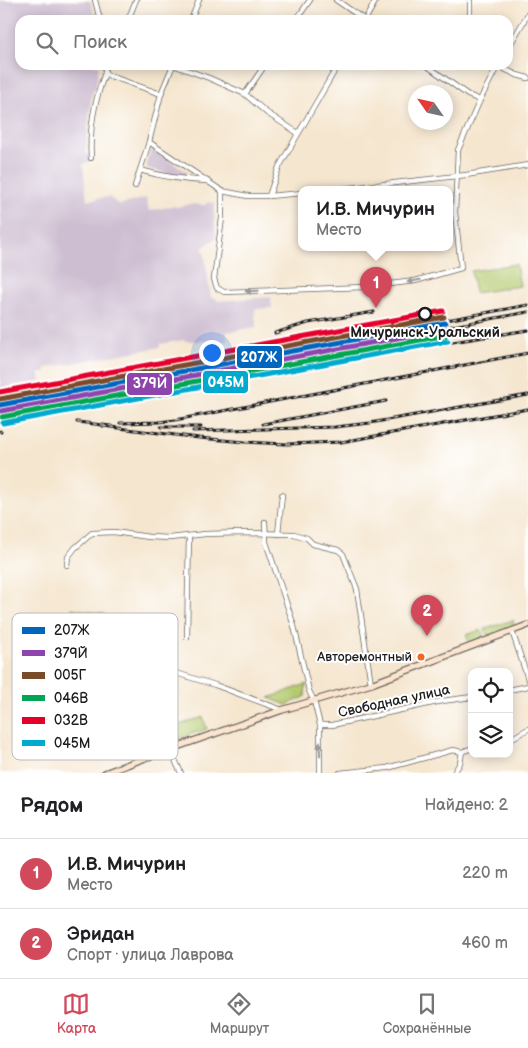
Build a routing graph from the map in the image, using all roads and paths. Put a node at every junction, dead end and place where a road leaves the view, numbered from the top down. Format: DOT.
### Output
graph roads {
  1 [pos="95,0"];
  2 [pos="136,0"];
  3 [pos="199,0"];
  4 [pos="310,0"];
  5 [pos="336,0"];
  6 [pos="376,0"];
  7 [pos="470,0"];
  8 [pos="528,14"];
  9 [pos="99,15"];
  10 [pos="130,15"];
  11 [pos="193,15"];
  12 [pos="300,15"];
  13 [pos="358,15"];
  14 [pos="368,15"];
  15 [pos="471,15"];
  16 [pos="513,40"];
  17 [pos="171,70"];
  18 [pos="187,70"];
  19 [pos="262,70"];
  20 [pos="335,70"];
  21 [pos="433,70"];
  22 [pos="496,70"];
  23 [pos="506,70"];
  24 [pos="105,73"];
  25 [pos="528,78"];
  26 [pos="161,94"];
  27 [pos="245,94"];
  28 [pos="480,100"];
  29 [pos="298,133"];
  30 [pos="149,142"];
  31 [pos="91,158"];
  32 [pos="528,165"];
  33 [pos="140,170"];
  34 [pos="456,176"];
  35 [pos="207,181"];
  36 [pos="135,186"];
  37 [pos="368,186"];
  38 [pos="222,191"];
  39 [pos="298,193"];
  40 [pos="269,196"];
  41 [pos="282,495"];
  42 [pos="265,522"];
  43 [pos="265,534"];
  44 [pos="278,534"];
  45 [pos="188,536"];
  46 [pos="67,565"];
  47 [pos="528,625"];
  48 [pos="512,631"];
  49 [pos="186,637"];
  50 [pos="178,673"];
  51 [pos="528,679"];
  52 [pos="371,684"];
  53 [pos="528,686"];
  54 [pos="513,689"];
  55 [pos="468,698"];
  56 [pos="314,701"];
  57 [pos="282,710"];
  58 [pos="320,725"];
  59 [pos="528,729"];
  60 [pos="513,738"];
  61 [pos="178,746"];
  62 [pos="468,750"];
  63 [pos="462,752"];
  64 [pos="140,760"];
  65 [pos="175,760"];
  66 [pos="105,773"];
  67 [pos="181,773"];
  68 [pos="320,773"];
  69 [pos="340,773"];
  70 [pos="454,773"];
  1 -- 9 [label="street"];
  2 -- 10 [label="street"];
  3 -- 11 [label="street"];
  4 -- 12 [label="street"];
  5 -- 13 [label="street"];
  6 -- 14 [label="street"];
  7 -- 15 [label="street"];
  8 -- 16 [label="street"];
  17 -- 26 [label="street"];
  18 -- 27 [label="street"];
  19 -- 27 [label="street"];
  20 -- 29 [label="street"];
  21 -- 28 [label="street"];
  22 -- 28 [label="street"];
  23 -- 25 [label="street"];
  24 -- 26 [label="street"];
  24 -- 31 [label="street"];
  26 -- 30 [label="street"];
  27 -- 29 [label="street"];
  28 -- 34 [label="street"];
  29 -- 40 [label="street"];
  30 -- 33 [label="street"];
  30 -- 35 [label="street"];
  32 -- 34 [label="street"];
  33 -- 35 [label="street"];
  33 -- 36 [label="street"];
  34 -- 37 [label="street"];
  34 -- 38 [label="street, one-way"];
  35 -- 38 [label="street"];
  38 -- 40 [label="street"];
  39 -- 40 [label="street"];
  41 -- 44 [label="street"];
  42 -- 43 [label="street"];
  43 -- 44 [label="street"];
  43 -- 45 [label="street"];
  43 -- 56 [label="street"];
  44 -- 52 [label="street"];
  45 -- 46 [label="street"];
  45 -- 49 [label="street"];
  47 -- 48 [label="main road"];
  48 -- 51 [label="street"];
  48 -- 52 [label="main road"];
  50 -- 57 [label="street"];
  52 -- 56 [label="main road"];
  53 -- 54 [label="street"];
  55 -- 58 [label="street, Свободная улица"];
  56 -- 57 [label="main road"];
  56 -- 58 [label="street"];
  57 -- 61 [label="main road"];
  68 -- 58 [label="street, one-way"];
  59 -- 60 [label="street"];
  62 -- 63 [label="street"];
  63 -- 69 [label="street"];
  63 -- 70 [label="street"];
  64 -- 66 [label="main road"];
  65 -- 67 [label="street"];
}
